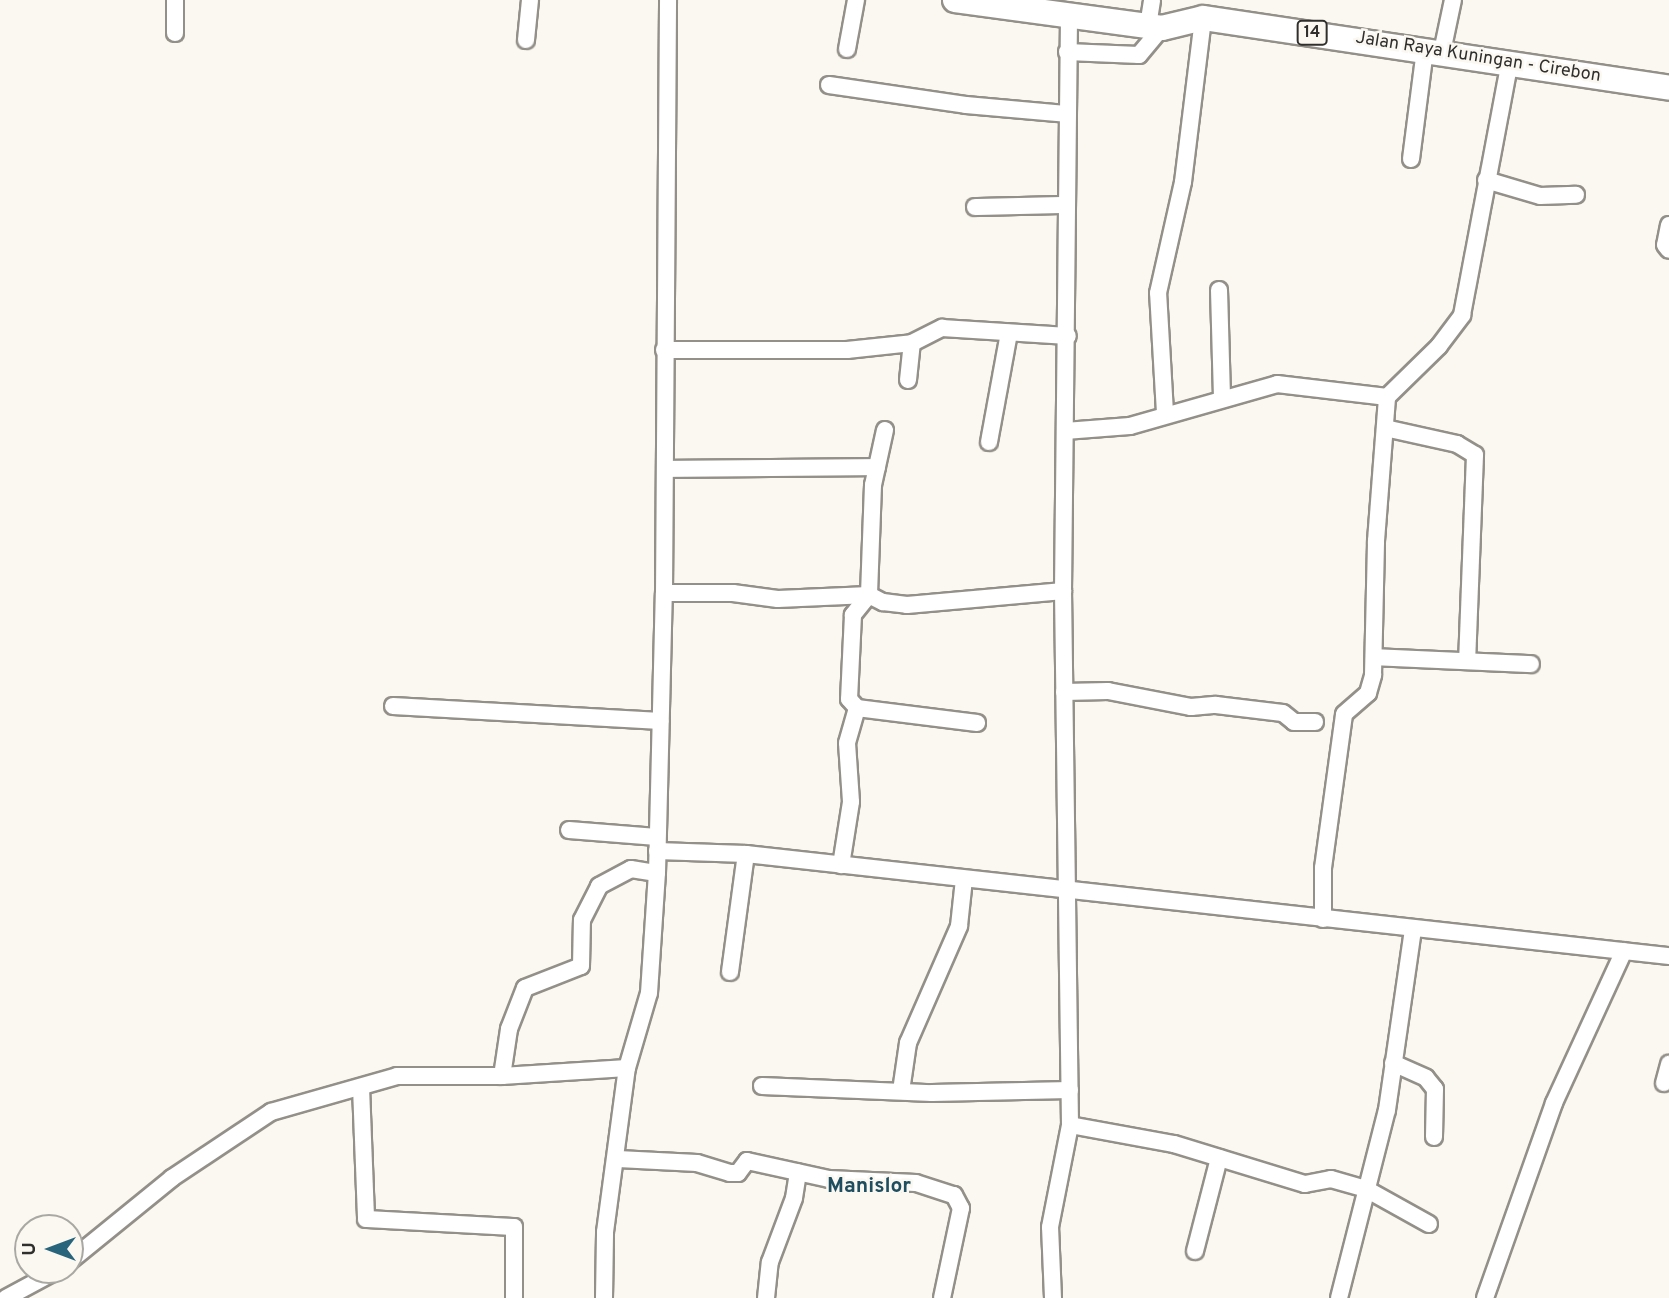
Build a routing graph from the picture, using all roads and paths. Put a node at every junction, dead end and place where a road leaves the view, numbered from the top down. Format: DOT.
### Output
graph roads {
  1 [pos="175,0"];
  2 [pos="530,0"];
  3 [pos="668,0"];
  4 [pos="856,0"];
  5 [pos="955,0"];
  6 [pos="1152,0"];
  7 [pos="1453,0"];
  8 [pos="990,3"];
  9 [pos="1069,17"];
  10 [pos="1203,18"];
  11 [pos="1155,27"];
  12 [pos="175,33"];
  13 [pos="526,40"];
  14 [pos="847,49"];
  15 [pos="1434,51"];
  16 [pos="1068,52"];
  17 [pos="1510,62"];
  18 [pos="829,85"];
  19 [pos="1669,88"];
  20 [pos="1066,114"];
  21 [pos="1412,159"];
  22 [pos="1486,180"];
  23 [pos="1576,195"];
  24 [pos="1064,205"];
  25 [pos="975,206"];
  26 [pos="1669,225"];
  27 [pos="1669,250"];
  28 [pos="1219,290"];
  29 [pos="1009,334"];
  30 [pos="1068,335"];
  31 [pos="912,343"];
  32 [pos="664,350"];
  33 [pos="908,380"];
  34 [pos="1387,397"];
  35 [pos="1222,398"];
  36 [pos="1165,413"];
  37 [pos="1385,428"];
  38 [pos="885,430"];
  39 [pos="1065,432"];
  40 [pos="989,442"];
  41 [pos="877,467"];
  42 [pos="665,469"];
  43 [pos="1063,591"];
  44 [pos="664,593"];
  45 [pos="869,595"];
  46 [pos="1374,657"];
  47 [pos="1467,662"];
  48 [pos="1531,664"];
  49 [pos="1064,692"];
  50 [pos="393,706"];
  51 [pos="857,708"];
  52 [pos="661,721"];
  53 [pos="1315,722"];
  54 [pos="977,723"];
  55 [pos="569,830"];
  56 [pos="657,844"];
  57 [pos="746,854"];
  58 [pos="841,865"];
  59 [pos="657,873"];
  60 [pos="964,879"];
  61 [pos="1066,890"];
  62 [pos="1323,919"];
  63 [pos="1413,929"];
  64 [pos="1625,951"];
  65 [pos="1669,956"];
  66 [pos="730,972"];
  67 [pos="1393,1063"];
  68 [pos="1669,1064"];
  69 [pos="627,1068"];
  70 [pos="502,1076"];
  71 [pos="1664,1083"];
  72 [pos="762,1086"];
  73 [pos="362,1087"];
  74 [pos="1070,1090"];
  75 [pos="901,1091"];
  76 [pos="1070,1125"];
  77 [pos="1434,1137"];
  78 [pos="1219,1158"];
  79 [pos="618,1159"];
  80 [pos="798,1172"];
  81 [pos="1366,1189"];
  82 [pos="1429,1224"];
  83 [pos="84,1250"];
  84 [pos="1195,1251"];
  85 [pos="32,1284"];
  86 [pos="6,1298"];
  87 [pos="514,1298"];
  88 [pos="604,1298"];
  89 [pos="766,1298"];
  90 [pos="943,1298"];
  91 [pos="1053,1298"];
  92 [pos="1339,1298"];
  93 [pos="1485,1298"];
  1 -- 12 [label="street"];
  2 -- 13 [label="street"];
  3 -- 32 [label="street"];
  4 -- 14 [label="street"];
  5 -- 8 [label="highway, Jalan Raya Kuningan - Cirebon / 14"];
  6 -- 11 [label="street"];
  7 -- 15 [label="street"];
  8 -- 9 [label="highway, Jalan Raya Kuningan - Cirebon / 14"];
  9 -- 11 [label="highway, Jalan Raya Kuningan - Cirebon / 14"];
  9 -- 16 [label="street"];
  10 -- 11 [label="highway, Jalan Raya Kuningan - Cirebon / 14"];
  10 -- 15 [label="highway, Jalan Raya Kuningan - Cirebon / 14"];
  10 -- 36 [label="street"];
  11 -- 16 [label="street"];
  15 -- 17 [label="highway, Jalan Raya Kuningan - Cirebon / 14"];
  15 -- 21 [label="street"];
  16 -- 20 [label="street"];
  17 -- 19 [label="highway, Jalan Raya Kuningan - Cirebon / 14"];
  17 -- 22 [label="street"];
  18 -- 20 [label="street"];
  20 -- 24 [label="street"];
  22 -- 23 [label="street"];
  22 -- 34 [label="street"];
  24 -- 25 [label="street"];
  24 -- 30 [label="street"];
  26 -- 27 [label="street"];
  28 -- 35 [label="street"];
  29 -- 30 [label="street"];
  29 -- 31 [label="street"];
  29 -- 40 [label="street"];
  30 -- 39 [label="street"];
  31 -- 32 [label="street"];
  31 -- 33 [label="street"];
  32 -- 42 [label="street"];
  34 -- 35 [label="street"];
  34 -- 37 [label="street"];
  35 -- 36 [label="street"];
  36 -- 39 [label="street"];
  37 -- 46 [label="street"];
  37 -- 47 [label="street"];
  38 -- 41 [label="street"];
  39 -- 43 [label="street"];
  41 -- 42 [label="street"];
  41 -- 45 [label="street"];
  42 -- 44 [label="street"];
  43 -- 45 [label="street"];
  43 -- 49 [label="street"];
  44 -- 45 [label="street"];
  44 -- 52 [label="street"];
  45 -- 51 [label="street"];
  46 -- 47 [label="street"];
  46 -- 62 [label="street"];
  47 -- 48 [label="street"];
  49 -- 53 [label="street"];
  49 -- 61 [label="street"];
  50 -- 52 [label="street"];
  51 -- 54 [label="street"];
  51 -- 58 [label="street"];
  52 -- 56 [label="street"];
  55 -- 56 [label="street"];
  56 -- 57 [label="street"];
  56 -- 59 [label="street"];
  57 -- 58 [label="street"];
  57 -- 66 [label="street"];
  58 -- 60 [label="street"];
  59 -- 69 [label="street"];
  59 -- 70 [label="street"];
  60 -- 61 [label="street"];
  60 -- 75 [label="street"];
  61 -- 62 [label="street"];
  61 -- 74 [label="street"];
  62 -- 63 [label="street"];
  63 -- 64 [label="street"];
  63 -- 67 [label="street"];
  64 -- 65 [label="street"];
  64 -- 93 [label="street"];
  67 -- 77 [label="street"];
  67 -- 81 [label="street"];
  68 -- 71 [label="street"];
  69 -- 70 [label="street"];
  69 -- 79 [label="street"];
  70 -- 73 [label="street"];
  72 -- 75 [label="street"];
  73 -- 83 [label="street"];
  73 -- 87 [label="street"];
  74 -- 75 [label="street"];
  74 -- 76 [label="street"];
  76 -- 78 [label="street"];
  76 -- 91 [label="street"];
  78 -- 81 [label="street"];
  78 -- 84 [label="street"];
  79 -- 80 [label="street"];
  79 -- 88 [label="street"];
  80 -- 89 [label="street"];
  80 -- 90 [label="street"];
  81 -- 82 [label="street"];
  81 -- 92 [label="street"];
  85 -- 86 [label="street"];
}
